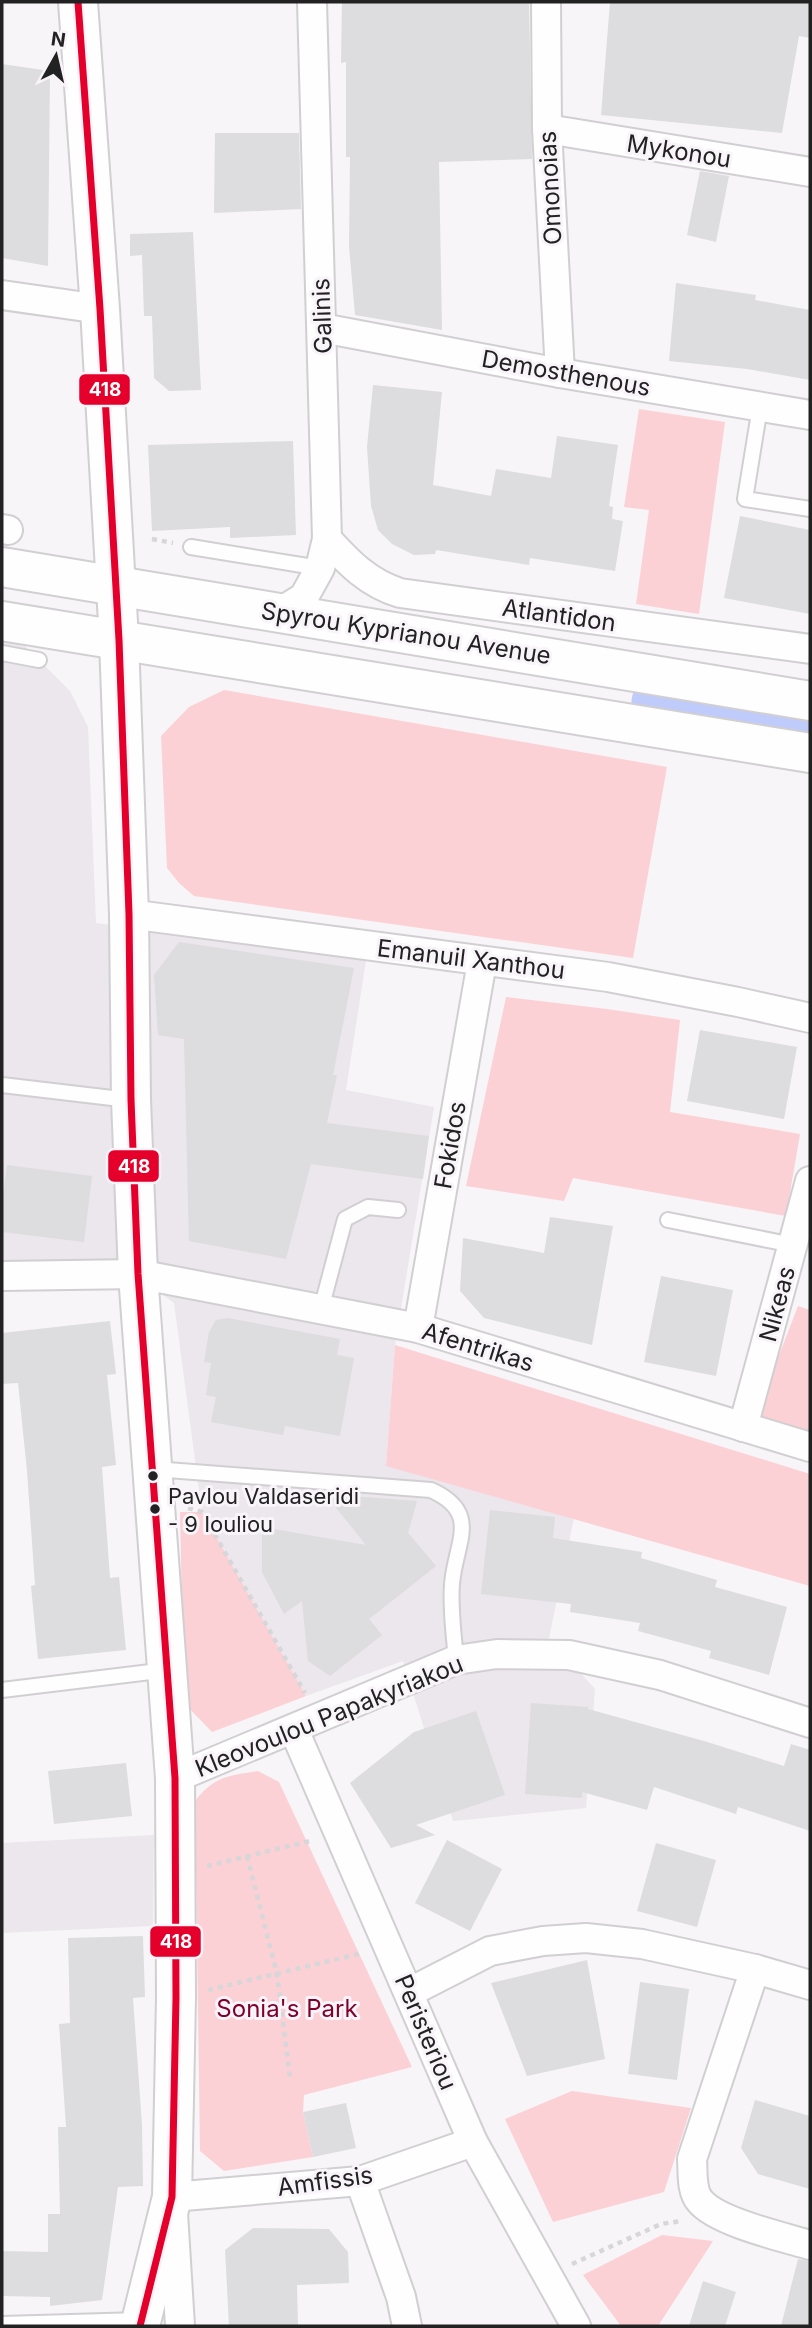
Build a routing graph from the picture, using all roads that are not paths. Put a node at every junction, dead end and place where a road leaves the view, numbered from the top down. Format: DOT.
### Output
graph roads {
  1 [pos="78,2"];
  2 [pos="312,2"];
  3 [pos="546,2"];
  4 [pos="547,129"];
  5 [pos="810,172"];
  6 [pos="2,295"];
  7 [pos="100,309"];
  8 [pos="322,328"];
  9 [pos="560,373"];
  10 [pos="760,407"];
  11 [pos="810,415"];
  12 [pos="810,509"];
  13 [pos="327,539"];
  14 [pos="191,547"];
  15 [pos="2,567"];
  16 [pos="320,568"];
  17 [pos="116,586"];
  18 [pos="280,612"];
  19 [pos="2,621"];
  20 [pos="119,640"];
  21 [pos="810,649"];
  22 [pos="2,653"];
  23 [pos="39,660"];
  24 [pos="810,701"];
  25 [pos="810,753"];
  26 [pos="129,914"];
  27 [pos="482,962"];
  28 [pos="810,1018"];
  29 [pos="2,1085"];
  30 [pos="131,1100"];
  31 [pos="810,1181"];
  32 [pos="398,1210"];
  33 [pos="668,1220"];
  34 [pos="793,1245"];
  35 [pos="138,1274"];
  36 [pos="2,1276"];
  37 [pos="321,1310"];
  38 [pos="418,1328"];
  39 [pos="743,1427"];
  40 [pos="810,1447"];
  41 [pos="153,1482"];
  42 [pos="456,1660"];
  43 [pos="167,1670"];
  44 [pos="2,1690"];
  45 [pos="810,1723"];
  46 [pos="294,1730"];
  47 [pos="175,1778"];
  48 [pos="755,1969"];
  49 [pos="810,1985"];
  50 [pos="410,1992"];
  51 [pos="473,2143"];
  52 [pos="360,2181"];
  53 [pos="172,2197"];
  54 [pos="810,2245"];
  55 [pos="141,2323"];
  56 [pos="2,2324"];
  57 [pos="180,2326"];
  58 [pos="407,2326"];
  59 [pos="576,2326"];
  1 -- 7 [label="street"];
  2 -- 8 [label="street, Galinis"];
  3 -- 4 [label="street, Omonoias"];
  4 -- 5 [label="street, Mykonou"];
  4 -- 9 [label="street, Omonoias"];
  6 -- 7 [label="street"];
  7 -- 17 [label="street"];
  8 -- 9 [label="street, Demosthenous"];
  8 -- 13 [label="street, Galinis"];
  9 -- 10 [label="street, Demosthenous"];
  10 -- 11 [label="street, Demosthenous"];
  10 -- 12 [label="lane"];
  13 -- 16 [label="street, Galinis"];
  13 -- 21 [label="street, Atlantidon"];
  14 -- 16 [label="lane"];
  15 -- 17 [label="street, Spyrou Kyprianou Avenue"];
  16 -- 18 [label="street, Galinis"];
  17 -- 18 [label="street, Spyrou Kyprianou Avenue"];
  17 -- 20 [label="street"];
  18 -- 24 [label="street, Spyrou Kyprianou Avenue"];
  19 -- 20 [label="street"];
  20 -- 25 [label="street"];
  20 -- 26 [label="street"];
  22 -- 23 [label="lane"];
  26 -- 27 [label="street, Emanuil Xanthou"];
  26 -- 30 [label="street"];
  27 -- 28 [label="street, Emanuil Xanthou"];
  27 -- 38 [label="street, Fokidos"];
  29 -- 30 [label="lane"];
  30 -- 35 [label="street"];
  31 -- 34 [label="street, Nikeas"];
  32 -- 37 [label="lane"];
  33 -- 34 [label="lane"];
  34 -- 39 [label="street, Nikeas"];
  35 -- 36 [label="street, Afentrikas"];
  35 -- 37 [label="street, Afentrikas"];
  35 -- 41 [label="street"];
  37 -- 38 [label="street, Afentrikas"];
  38 -- 39 [label="street, Afentrikas"];
  39 -- 40 [label="street, Afentrikas"];
  41 -- 42 [label="lane"];
  41 -- 43 [label="street"];
  42 -- 45 [label="street, Kleovoulou Papakyriakou"];
  42 -- 46 [label="street, Kleovoulou Papakyriakou"];
  43 -- 44 [label="lane"];
  43 -- 47 [label="street"];
  46 -- 47 [label="street, Kleovoulou Papakyriakou"];
  46 -- 50 [label="street, Peristeriou"];
  47 -- 53 [label="street"];
  48 -- 49 [label="street"];
  48 -- 50 [label="street"];
  48 -- 54 [label="street"];
  50 -- 51 [label="street, Peristeriou"];
  51 -- 52 [label="street, Amfissis"];
  51 -- 59 [label="street, Peristeriou"];
  52 -- 53 [label="street, Amfissis"];
  52 -- 58 [label="street"];
  53 -- 55 [label="street"];
  53 -- 57 [label="street"];
  55 -- 56 [label="lane"];
}
